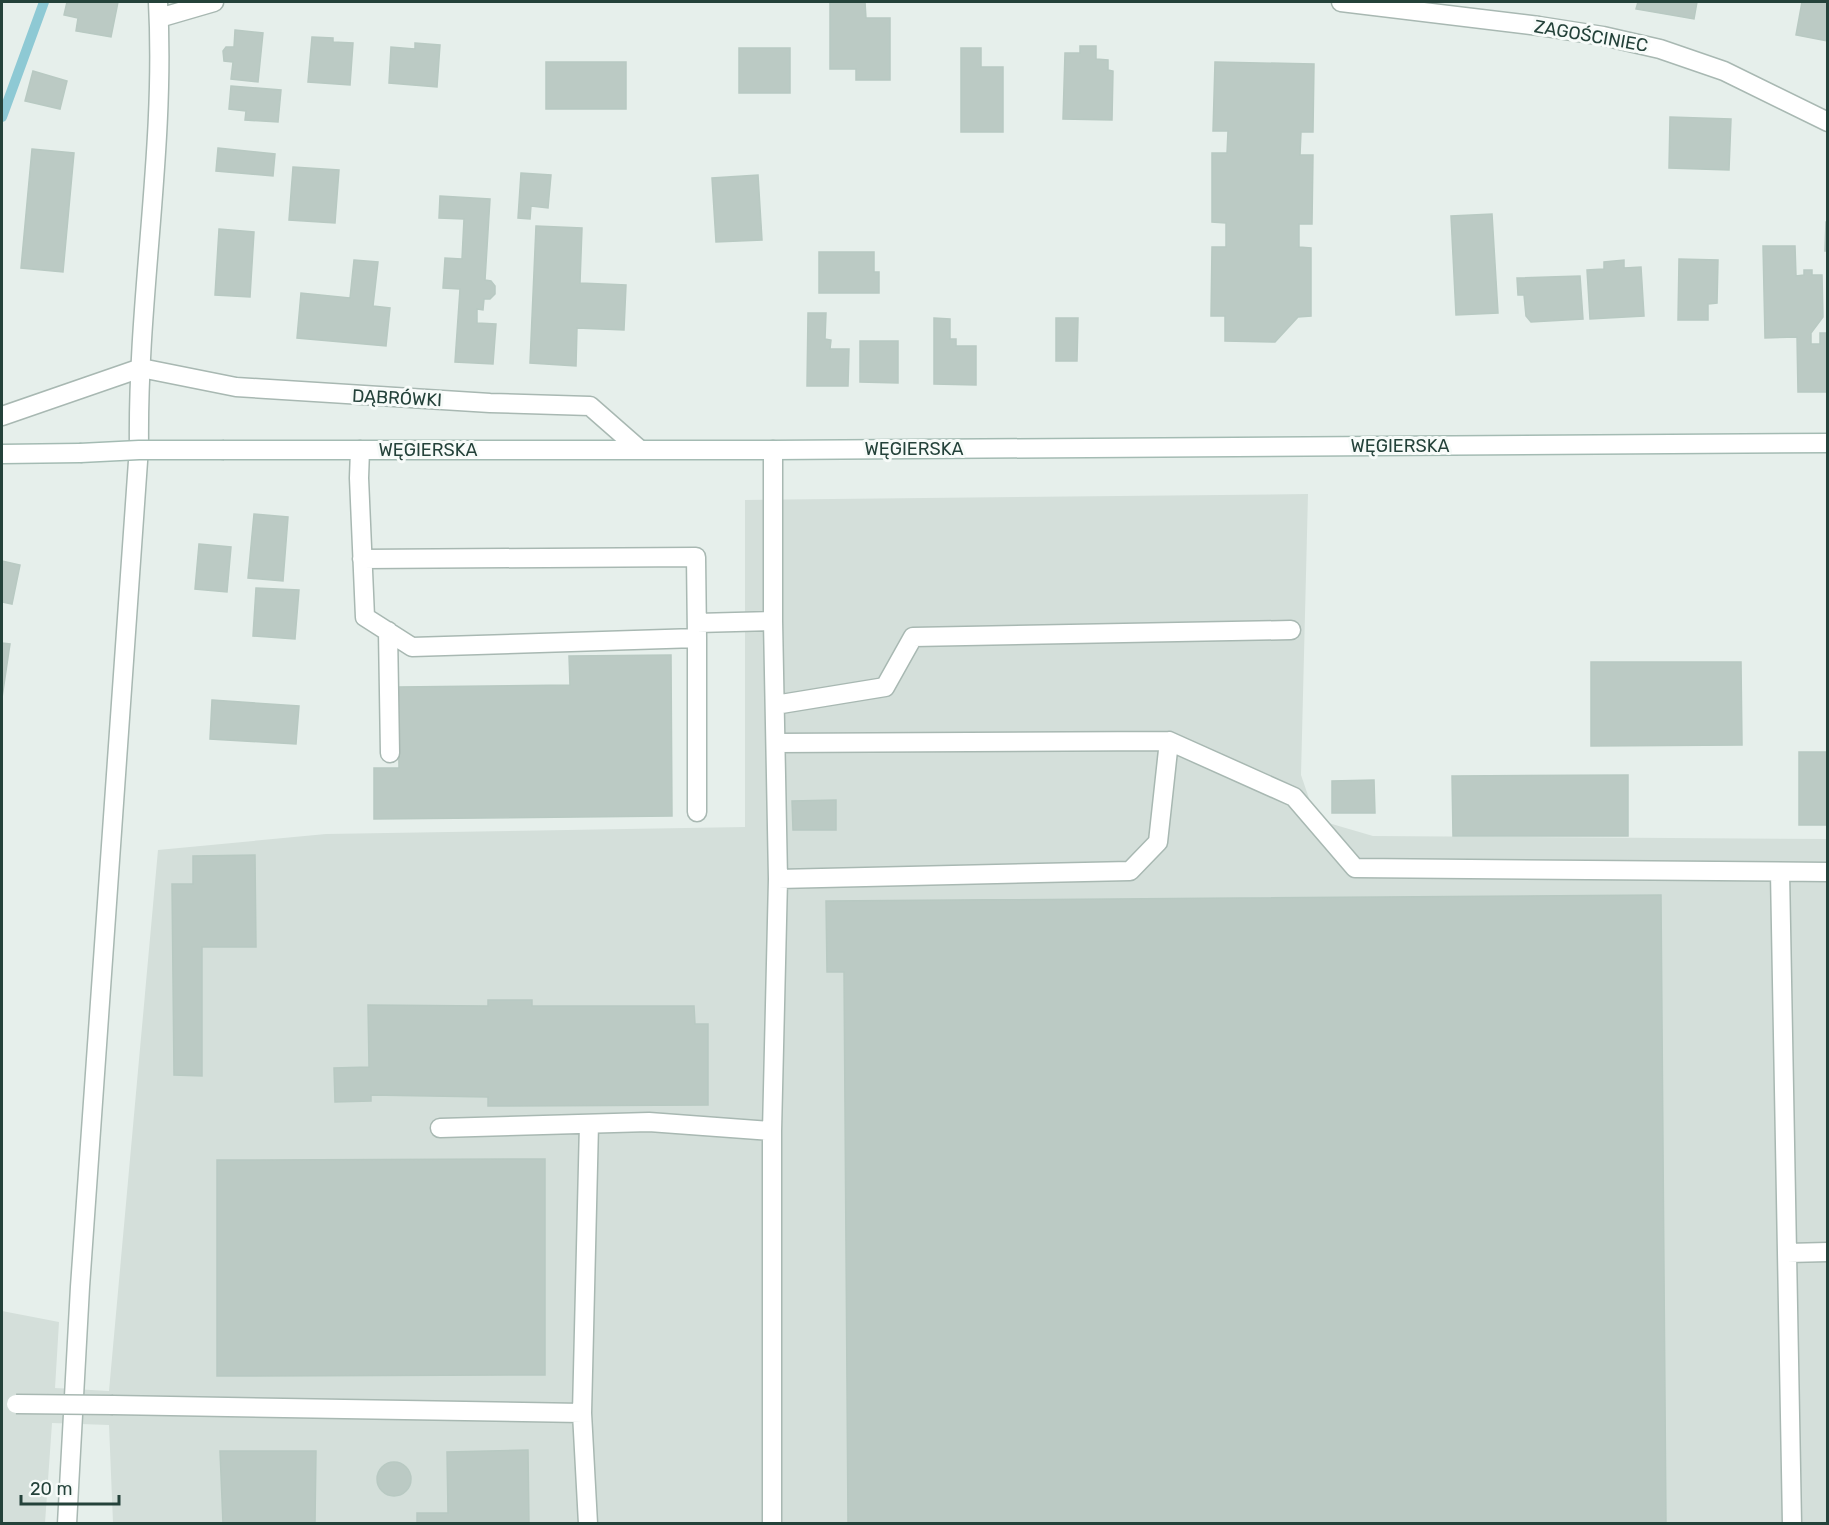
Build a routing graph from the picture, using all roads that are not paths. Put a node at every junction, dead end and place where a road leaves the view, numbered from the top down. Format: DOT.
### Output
graph roads {
  1 [pos="214,2"];
  2 [pos="1341,2"];
  3 [pos="159,10"];
  4 [pos="1827,122"];
  5 [pos="141,368"];
  6 [pos="2,416"];
  7 [pos="1827,443"];
  8 [pos="639,449"];
  9 [pos="360,450"];
  10 [pos="773,450"];
  11 [pos="2,454"];
  12 [pos="362,559"];
  13 [pos="773,621"];
  14 [pos="1291,630"];
  15 [pos="697,631"];
  16 [pos="388,632"];
  17 [pos="775,705"];
  18 [pos="1169,741"];
  19 [pos="776,743"];
  20 [pos="390,753"];
  21 [pos="697,812"];
  22 [pos="1780,872"];
  23 [pos="1827,872"];
  24 [pos="778,879"];
  25 [pos="589,1124"];
  26 [pos="440,1128"];
  27 [pos="772,1131"];
  28 [pos="1827,1252"];
  29 [pos="1787,1253"];
  30 [pos="9,1404"];
  31 [pos="582,1413"];
  32 [pos="67,1524"];
  33 [pos="588,1524"];
  34 [pos="772,1524"];
  35 [pos="1792,1524"];
  1 -- 3 [label="street"];
  2 -- 4 [label="street, ZAGOŚCINIEC"];
  3 -- 5 [label="street"];
  5 -- 6 [label="street"];
  5 -- 8 [label="street, DĄBRÓWKI"];
  5 -- 32 [label="street"];
  7 -- 10 [label="street, WĘGIERSKA"];
  8 -- 9 [label="street, WĘGIERSKA"];
  8 -- 10 [label="street, WĘGIERSKA"];
  9 -- 11 [label="street, WĘGIERSKA, bridge"];
  9 -- 12 [label="street"];
  10 -- 13 [label="street"];
  12 -- 15 [label="street"];
  12 -- 16 [label="street"];
  13 -- 15 [label="street"];
  13 -- 17 [label="street"];
  14 -- 17 [label="street"];
  15 -- 16 [label="street"];
  15 -- 21 [label="street"];
  16 -- 20 [label="street"];
  17 -- 19 [label="street"];
  18 -- 19 [label="street"];
  18 -- 22 [label="street"];
  18 -- 24 [label="street"];
  19 -- 24 [label="street"];
  22 -- 23 [label="street"];
  22 -- 29 [label="street"];
  24 -- 27 [label="street"];
  25 -- 26 [label="street"];
  25 -- 27 [label="street"];
  25 -- 31 [label="street"];
  27 -- 34 [label="street"];
  28 -- 29 [label="street"];
  29 -- 35 [label="street"];
  30 -- 31 [label="street, bridge"];
  31 -- 33 [label="street"];
}
